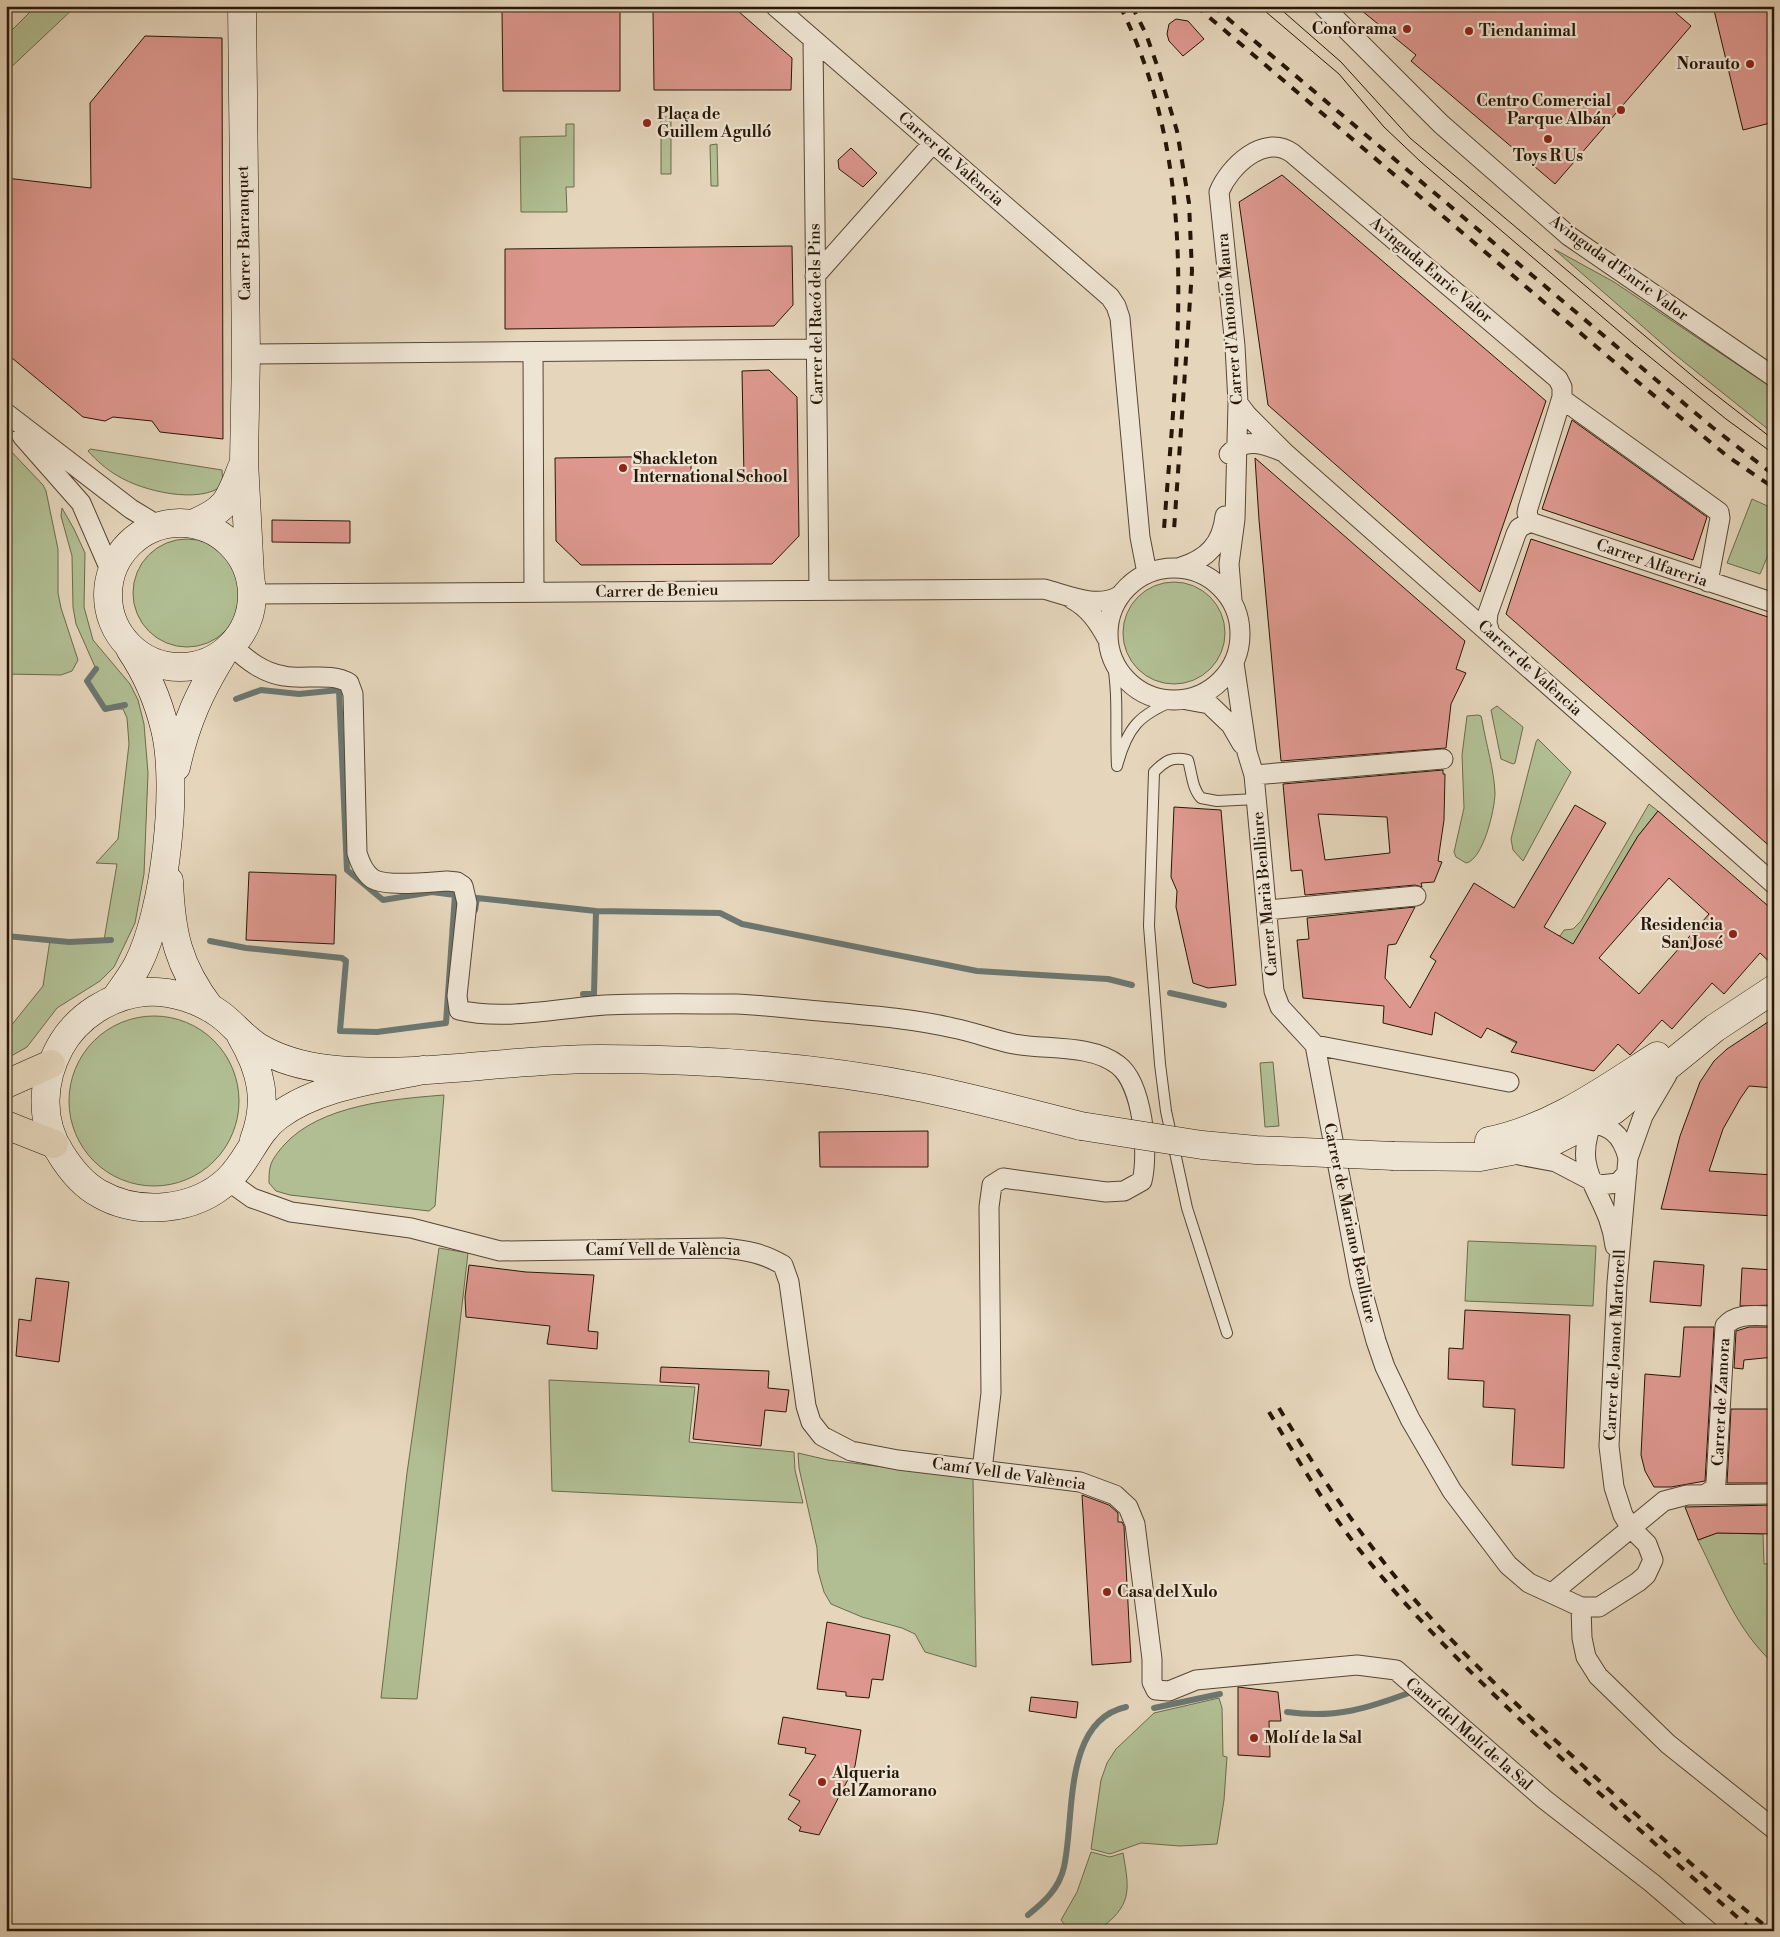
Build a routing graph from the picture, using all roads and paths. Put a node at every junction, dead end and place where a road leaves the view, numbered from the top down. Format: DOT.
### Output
graph roads {
  1 [pos="242,6"];
  2 [pos="775,6"];
  3 [pos="1323,6"];
  4 [pos="813,39"];
  5 [pos="933,143"];
  6 [pos="1287,149"];
  7 [pos="815,276"];
  8 [pos="816,349"];
  9 [pos="533,352"];
  10 [pos="246,354"];
  11 [pos="1774,377"];
  12 [pos="1238,403"];
  13 [pos="1560,407"];
  14 [pos="6,413"];
  15 [pos="6,419"];
  16 [pos="1237,446"];
  17 [pos="1286,454"];
  18 [pos="244,461"];
  19 [pos="1530,522"];
  20 [pos="192,524"];
  21 [pos="159,526"];
  22 [pos="1181,567"];
  23 [pos="111,572"];
  24 [pos="1146,573"];
  25 [pos="1708,582"];
  26 [pos="252,585"];
  27 [pos="819,589"];
  28 [pos="534,592"];
  29 [pos="1060,593"];
  30 [pos="1119,596"];
  31 [pos="1232,600"];
  32 [pos="1774,603"];
  33 [pos="1490,633"];
  34 [pos="1107,638"];
  35 [pos="126,642"];
  36 [pos="227,650"];
  37 [pos="1112,659"];
  38 [pos="1234,662"];
  39 [pos="1180,700"];
  40 [pos="1246,752"];
  41 [pos="1443,759"];
  42 [pos="1254,775"];
  43 [pos="171,790"];
  44 [pos="1256,799"];
  45 [pos="168,837"];
  46 [pos="1774,884"];
  47 [pos="1416,896"];
  48 [pos="1267,910"];
  49 [pos="1774,976"];
  50 [pos="1774,989"];
  51 [pos="116,999"];
  52 [pos="210,1008"];
  53 [pos="239,1032"];
  54 [pos="1315,1045"];
  55 [pos="1670,1053"];
  56 [pos="51,1064"];
  57 [pos="423,1070"];
  58 [pos="1509,1082"];
  59 [pos="6,1084"];
  60 [pos="1592,1122"];
  61 [pos="1543,1124"];
  62 [pos="6,1125"];
  63 [pos="54,1144"];
  64 [pos="248,1155"];
  65 [pos="1394,1156"];
  66 [pos="1480,1157"];
  67 [pos="1627,1165"];
  68 [pos="1590,1179"];
  69 [pos="227,1180"];
  70 [pos="1617,1274"];
  71 [pos="1774,1316"];
  72 [pos="1227,1333"];
  73 [pos="982,1470"];
  74 [pos="1706,1494"];
  75 [pos="1774,1494"];
  76 [pos="1631,1528"];
  77 [pos="1552,1593"];
  78 [pos="1581,1607"];
  79 [pos="1156,1690"];
  80 [pos="1774,1829"];
  81 [pos="1708,1931"];
  1 -- 10 [label="street, Carrer Barranquet"];
  2 -- 4 [label="street, Carrer de València"];
  3 -- 11 [label="street, Avinguda d'Enric Valor"];
  4 -- 5 [label="street, Carrer de València"];
  4 -- 7 [label="street, Carrer del Racó dels Pins"];
  5 -- 7 [label="street"];
  5 -- 24 [label="street, Carrer de València"];
  6 -- 12 [label="street, Carrer d'Antonio Maura"];
  6 -- 13 [label="street, Avinguda Enric Valor"];
  7 -- 8 [label="street, Carrer del Racó dels Pins"];
  8 -- 9 [label="street"];
  8 -- 27 [label="street, Carrer del Racó dels Pins"];
  9 -- 10 [label="street"];
  9 -- 28 [label="street"];
  10 -- 18 [label="street, Carrer Barranquet"];
  12 -- 16 [label="street, Carrer d'Antonio Maura"];
  12 -- 17 [label="street, Carrer de València"];
  13 -- 19 [label="street"];
  13 -- 25 [label="street"];
  14 -- 21 [label="street"];
  15 -- 23 [label="street"];
  16 -- 17 [label="street, Carrer de València"];
  16 -- 22 [label="street, Carrer d'Antonio Maura"];
  16 -- 31 [label="street, Carrer d'Antonio Maura"];
  17 -- 33 [label="street, Carrer de València"];
  18 -- 20 [label="street"];
  18 -- 26 [label="street, Carrer Barranquet"];
  19 -- 25 [label="street, Carrer Alfareria"];
  19 -- 33 [label="street"];
  20 -- 21 [label="street"];
  20 -- 26 [label="street"];
  21 -- 23 [label="street"];
  22 -- 24 [label="street"];
  22 -- 31 [label="street"];
  23 -- 35 [label="street"];
  24 -- 30 [label="street"];
  25 -- 32 [label="street, Carrer Alfareria"];
  26 -- 28 [label="street, Carrer de Benieu"];
  26 -- 36 [label="street"];
  27 -- 28 [label="street, Carrer de Benieu"];
  27 -- 29 [label="street, Carrer de Benieu"];
  29 -- 30 [label="street, Carrer de Benieu"];
  29 -- 34 [label="street, Carrer de Benieu"];
  30 -- 34 [label="street"];
  31 -- 38 [label="street"];
  33 -- 46 [label="street, Carrer de València"];
  34 -- 37 [label="street"];
  35 -- 36 [label="street"];
  35 -- 43 [label="street"];
  36 -- 43 [label="street"];
  36 -- 73 [label="street"];
  37 -- 39 [label="street"];
  37 -- 39 [label="lane"];
  38 -- 39 [label="street"];
  38 -- 40 [label="street, Carrer Marià Benlliure"];
  39 -- 40 [label="street, Carrer Marià Benlliure"];
  40 -- 42 [label="street, Carrer Marià Benlliure"];
  41 -- 42 [label="street"];
  42 -- 44 [label="street, Carrer Marià Benlliure"];
  43 -- 45 [label="street"];
  44 -- 48 [label="street, Carrer Marià Benlliure"];
  44 -- 72 [label="lane"];
  45 -- 51 [label="street"];
  45 -- 52 [label="street"];
  47 -- 48 [label="street"];
  48 -- 54 [label="street, Carrer Marià Benlliure"];
  49 -- 55 [label="street, Carrer de Joanot Martorell"];
  50 -- 55 [label="street, Carrer de Joanot Martorell"];
  51 -- 52 [label="street"];
  51 -- 56 [label="street"];
  52 -- 53 [label="street"];
  53 -- 57 [label="street"];
  53 -- 64 [label="street"];
  54 -- 58 [label="street"];
  54 -- 77 [label="street, Carrer de Mariano Benlliure"];
  55 -- 60 [label="street"];
  55 -- 61 [label="street"];
  55 -- 67 [label="street, Carrer de Joanot Martorell"];
  56 -- 59 [label="main road"];
  56 -- 63 [label="street"];
  57 -- 64 [label="street"];
  57 -- 65 [label="street, bridge"];
  60 -- 61 [label="street"];
  60 -- 66 [label="street"];
  60 -- 67 [label="street"];
  60 -- 68 [label="street"];
  61 -- 65 [label="street"];
  62 -- 63 [label="main road"];
  63 -- 69 [label="street"];
  64 -- 69 [label="street"];
  65 -- 66 [label="street"];
  66 -- 68 [label="street"];
  67 -- 68 [label="street"];
  67 -- 70 [label="street, Carrer de Joanot Martorell"];
  68 -- 70 [label="street"];
  69 -- 73 [label="street, Camí Vell de València"];
  70 -- 76 [label="street, Carrer de Joanot Martorell"];
  71 -- 74 [label="street, Carrer de Zamora"];
  73 -- 79 [label="street, Camí Vell de València"];
  74 -- 75 [label="street"];
  74 -- 76 [label="street"];
  76 -- 77 [label="street"];
  76 -- 78 [label="street, Carrer de Joanot Martorell"];
  77 -- 78 [label="street, Carrer de Mariano Benlliure"];
  78 -- 80 [label="street"];
  79 -- 81 [label="street, Camí del Molí de la Sal"];
}
